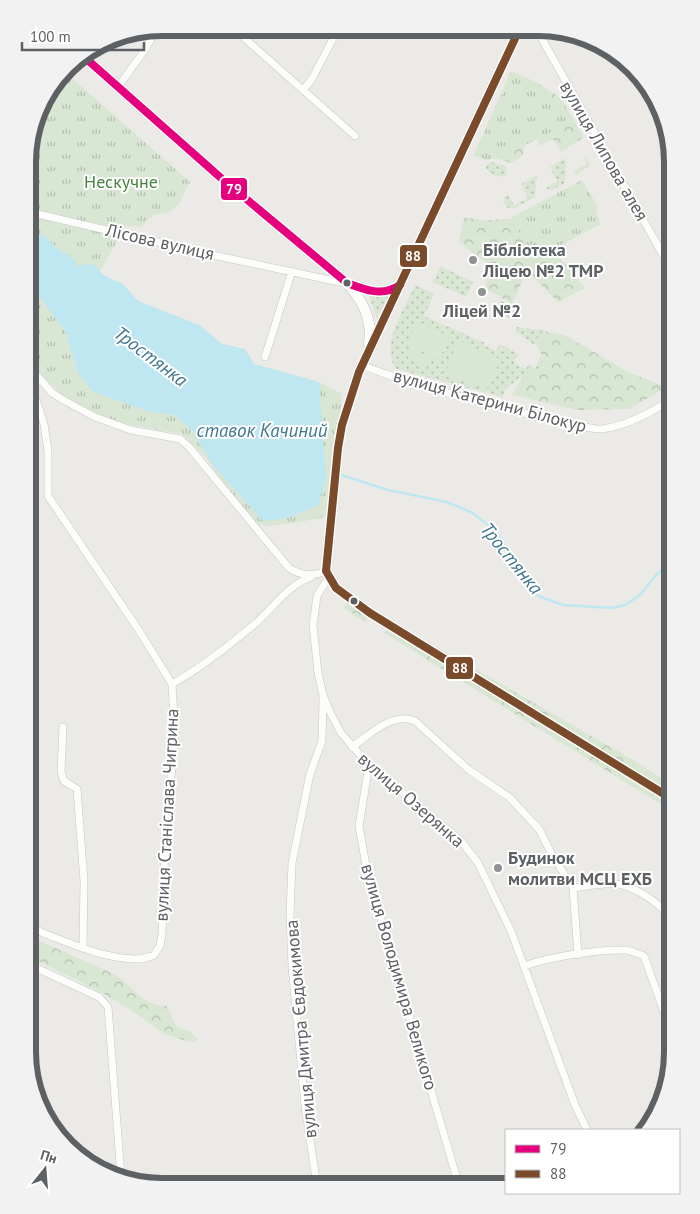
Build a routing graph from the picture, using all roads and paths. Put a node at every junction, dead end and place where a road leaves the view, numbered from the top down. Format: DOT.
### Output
graph roads {
  1 [pos="242,36"];
  2 [pos="334,36"];
  3 [pos="516,36"];
  4 [pos="541,36"];
  5 [pos="152,37"];
  6 [pos="88,60"];
  7 [pos="118,87"];
  8 [pos="303,90"];
  9 [pos="355,136"];
  10 [pos="36,214"];
  11 [pos="664,257"];
  12 [pos="292,272"];
  13 [pos="347,283"];
  14 [pos="400,285"];
  15 [pos="368,352"];
  16 [pos="265,357"];
  17 [pos="362,364"];
  18 [pos="36,375"];
  19 [pos="40,379"];
  20 [pos="36,380"];
  21 [pos="36,399"];
  22 [pos="664,403"];
  23 [pos="327,575"];
  24 [pos="315,576"];
  25 [pos="172,684"];
  26 [pos="323,695"];
  27 [pos="63,727"];
  28 [pos="352,747"];
  29 [pos="369,766"];
  30 [pos="663,794"];
  31 [pos="573,888"];
  32 [pos="663,911"];
  33 [pos="36,930"];
  34 [pos="83,947"];
  35 [pos="578,955"];
  36 [pos="524,966"];
  37 [pos="36,968"];
  38 [pos="663,1009"];
  39 [pos="587,1129"];
  40 [pos="121,1170"];
  41 [pos="316,1178"];
  42 [pos="457,1178"];
  1 -- 8 [label="street"];
  2 -- 8 [label="street"];
  3 -- 14 [label="main road"];
  4 -- 11 [label="street, вулиця Липова алея"];
  5 -- 7 [label="street"];
  6 -- 7 [label="main road"];
  7 -- 13 [label="main road"];
  8 -- 9 [label="street"];
  10 -- 12 [label="street, Лісова вулиця"];
  12 -- 13 [label="street, Лісова вулиця"];
  12 -- 16 [label="street"];
  13 -- 14 [label="main road"];
  13 -- 15 [label="main road"];
  14 -- 15 [label="main road"];
  15 -- 17 [label="main road"];
  17 -- 22 [label="street, вулиця Катерини Білокур"];
  17 -- 23 [label="main road"];
  18 -- 19 [label="street"];
  19 -- 20 [label="street, вулиця Станіслава Чигрина"];
  19 -- 24 [label="street"];
  21 -- 25 [label="street, вулиця Станіслава Чигрина"];
  23 -- 24 [label="street"];
  23 -- 26 [label="street, вулиця Озерянка"];
  23 -- 30 [label="main road"];
  24 -- 25 [label="street"];
  25 -- 34 [label="street, вулиця Станіслава Чигрина"];
  26 -- 28 [label="street, вулиця Озерянка"];
  26 -- 41 [label="street, вулиця Дмитра Євдокимова"];
  27 -- 34 [label="street"];
  28 -- 29 [label="street, вулиця Озерянка"];
  28 -- 31 [label="street"];
  29 -- 36 [label="street, вулиця Озерянка"];
  29 -- 42 [label="street, вулиця Володимира Великого"];
  31 -- 32 [label="street"];
  31 -- 35 [label="street"];
  33 -- 34 [label="street, вулиця Станіслава Чигрина"];
  35 -- 36 [label="street"];
  35 -- 38 [label="street"];
  36 -- 39 [label="street, вулиця Озерянка"];
  37 -- 40 [label="street"];
}
